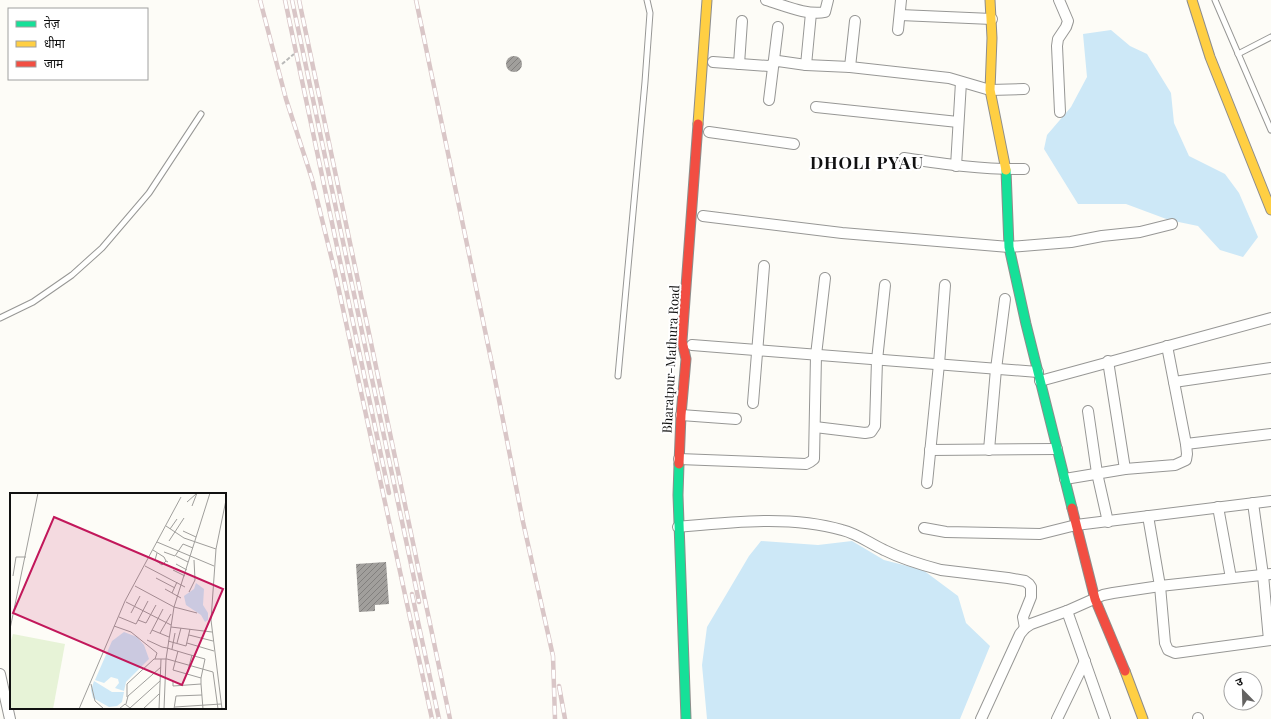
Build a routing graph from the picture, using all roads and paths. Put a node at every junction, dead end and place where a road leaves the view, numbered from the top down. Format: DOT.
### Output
graph roads {
  1 [pos="647,0"];
  2 [pos="707,0"];
  3 [pos="766,0"];
  4 [pos="828,0"];
  5 [pos="901,0"];
  6 [pos="990,0"];
  7 [pos="1059,0"];
  8 [pos="1192,0"];
  9 [pos="1215,0"];
  10 [pos="811,12"];
  11 [pos="900,15"];
  12 [pos="992,19"];
  13 [pos="742,21"];
  14 [pos="855,21"];
  15 [pos="778,27"];
  16 [pos="898,30"];
  17 [pos="1271,37"];
  18 [pos="294,54"];
  19 [pos="1238,54"];
  20 [pos="713,62"];
  21 [pos="774,63"];
  22 [pos="282,64"];
  23 [pos="739,64"];
  24 [pos="806,64"];
  25 [pos="850,66"];
  26 [pos="961,82"];
  27 [pos="1024,89"];
  28 [pos="990,90"];
  29 [pos="769,100"];
  30 [pos="816,107"];
  31 [pos="1060,112"];
  32 [pos="201,114"];
  33 [pos="958,122"];
  34 [pos="1271,130"];
  35 [pos="709,132"];
  36 [pos="794,144"];
  37 [pos="904,158"];
  38 [pos="956,166"];
  39 [pos="1006,169"];
  40 [pos="1024,169"];
  41 [pos="1271,210"];
  42 [pos="703,216"];
  43 [pos="1172,224"];
  44 [pos="1009,247"];
  45 [pos="764,266"];
  46 [pos="825,278"];
  47 [pos="885,285"];
  48 [pos="945,285"];
  49 [pos="1004,299"];
  50 [pos="0,318"];
  51 [pos="1271,318"];
  52 [pos="692,342"];
  53 [pos="1167,346"];
  54 [pos="758,351"];
  55 [pos="816,355"];
  56 [pos="686,360"];
  57 [pos="877,360"];
  58 [pos="1108,361"];
  59 [pos="939,364"];
  60 [pos="1271,368"];
  61 [pos="996,369"];
  62 [pos="618,376"];
  63 [pos="1039,376"];
  64 [pos="1174,382"];
  65 [pos="753,403"];
  66 [pos="1088,411"];
  67 [pos="681,415"];
  68 [pos="736,419"];
  69 [pos="815,428"];
  70 [pos="1271,434"];
  71 [pos="1186,444"];
  72 [pos="1057,449"];
  73 [pos="930,450"];
  74 [pos="989,450"];
  75 [pos="679,459"];
  76 [pos="1126,469"];
  77 [pos="1097,473"];
  78 [pos="1065,479"];
  79 [pos="927,483"];
  80 [pos="1271,501"];
  81 [pos="1253,504"];
  82 [pos="1218,507"];
  83 [pos="1148,516"];
  84 [pos="1108,522"];
  85 [pos="1076,524"];
  86 [pos="678,527"];
  87 [pos="924,528"];
  88 [pos="1267,574"];
  89 [pos="1231,578"];
  90 [pos="1160,586"];
  91 [pos="1095,599"];
  92 [pos="1067,611"];
  93 [pos="1025,628"];
  94 [pos="1270,640"];
  95 [pos="1085,661"];
  96 [pos="0,674"];
  97 [pos="10,719"];
  98 [pos="686,719"];
  99 [pos="981,719"];
  100 [pos="1057,719"];
  101 [pos="1105,719"];
  102 [pos="1143,719"];
  1 -- 62 [label="lane"];
  2 -- 56 [label="main road, Bharatpur-Mathura Road"];
  3 -- 10 [label="street"];
  4 -- 10 [label="street"];
  5 -- 11 [label="street"];
  6 -- 12 [label="main road"];
  7 -- 31 [label="street"];
  8 -- 41 [label="main road"];
  9 -- 19 [label="lane"];
  10 -- 24 [label="street"];
  11 -- 12 [label="street"];
  11 -- 16 [label="street"];
  12 -- 28 [label="main road"];
  13 -- 23 [label="street"];
  14 -- 25 [label="street"];
  15 -- 21 [label="street"];
  17 -- 19 [label="lane"];
  18 -- 22 [label="path"];
  19 -- 34 [label="lane"];
  20 -- 23 [label="street"];
  21 -- 23 [label="street"];
  21 -- 24 [label="street"];
  21 -- 29 [label="street"];
  24 -- 25 [label="street"];
  25 -- 26 [label="street"];
  26 -- 28 [label="street"];
  26 -- 33 [label="street"];
  27 -- 28 [label="street"];
  28 -- 39 [label="main road"];
  30 -- 33 [label="street"];
  32 -- 50 [label="lane"];
  33 -- 38 [label="street"];
  35 -- 36 [label="street"];
  37 -- 38 [label="street"];
  38 -- 39 [label="street"];
  39 -- 40 [label="street"];
  39 -- 44 [label="main road"];
  42 -- 44 [label="street"];
  43 -- 44 [label="street"];
  44 -- 63 [label="main road"];
  45 -- 54 [label="street"];
  46 -- 55 [label="street"];
  47 -- 57 [label="street"];
  48 -- 59 [label="street"];
  49 -- 61 [label="street"];
  51 -- 53 [label="street"];
  52 -- 54 [label="street"];
  52 -- 56 [label="main road"];
  53 -- 58 [label="street"];
  53 -- 64 [label="street"];
  54 -- 55 [label="street"];
  54 -- 65 [label="street"];
  55 -- 57 [label="street"];
  55 -- 69 [label="street"];
  56 -- 67 [label="main road, Bharatpur-Mathura Road"];
  57 -- 59 [label="street"];
  57 -- 69 [label="street"];
  58 -- 63 [label="street"];
  58 -- 76 [label="street"];
  59 -- 61 [label="street"];
  59 -- 73 [label="street"];
  60 -- 64 [label="street"];
  61 -- 63 [label="street"];
  61 -- 74 [label="street"];
  63 -- 72 [label="main road"];
  64 -- 71 [label="street"];
  66 -- 77 [label="street"];
  67 -- 68 [label="street"];
  67 -- 75 [label="main road, Bharatpur-Mathura Road"];
  69 -- 75 [label="street"];
  70 -- 71 [label="street"];
  71 -- 76 [label="street"];
  72 -- 74 [label="street"];
  72 -- 78 [label="main road"];
  73 -- 74 [label="street"];
  73 -- 79 [label="street"];
  75 -- 86 [label="main road, Bharatpur-Mathura Road"];
  76 -- 77 [label="street"];
  77 -- 78 [label="street"];
  77 -- 84 [label="street"];
  78 -- 85 [label="main road"];
  80 -- 81 [label="street"];
  81 -- 82 [label="street"];
  81 -- 88 [label="street"];
  82 -- 83 [label="street"];
  82 -- 89 [label="street"];
  83 -- 84 [label="street"];
  83 -- 90 [label="street"];
  84 -- 85 [label="street"];
  85 -- 87 [label="street"];
  85 -- 91 [label="main road"];
  86 -- 93 [label="street"];
  86 -- 98 [label="main road, Bharatpur-Mathura Road"];
  88 -- 89 [label="street"];
  88 -- 94 [label="street"];
  89 -- 90 [label="street"];
  90 -- 91 [label="street"];
  90 -- 94 [label="street"];
  91 -- 92 [label="street"];
  91 -- 102 [label="main road"];
  92 -- 93 [label="street"];
  92 -- 95 [label="street"];
  93 -- 99 [label="street"];
  95 -- 100 [label="street"];
  95 -- 101 [label="street"];
  96 -- 97 [label="street"];
}
